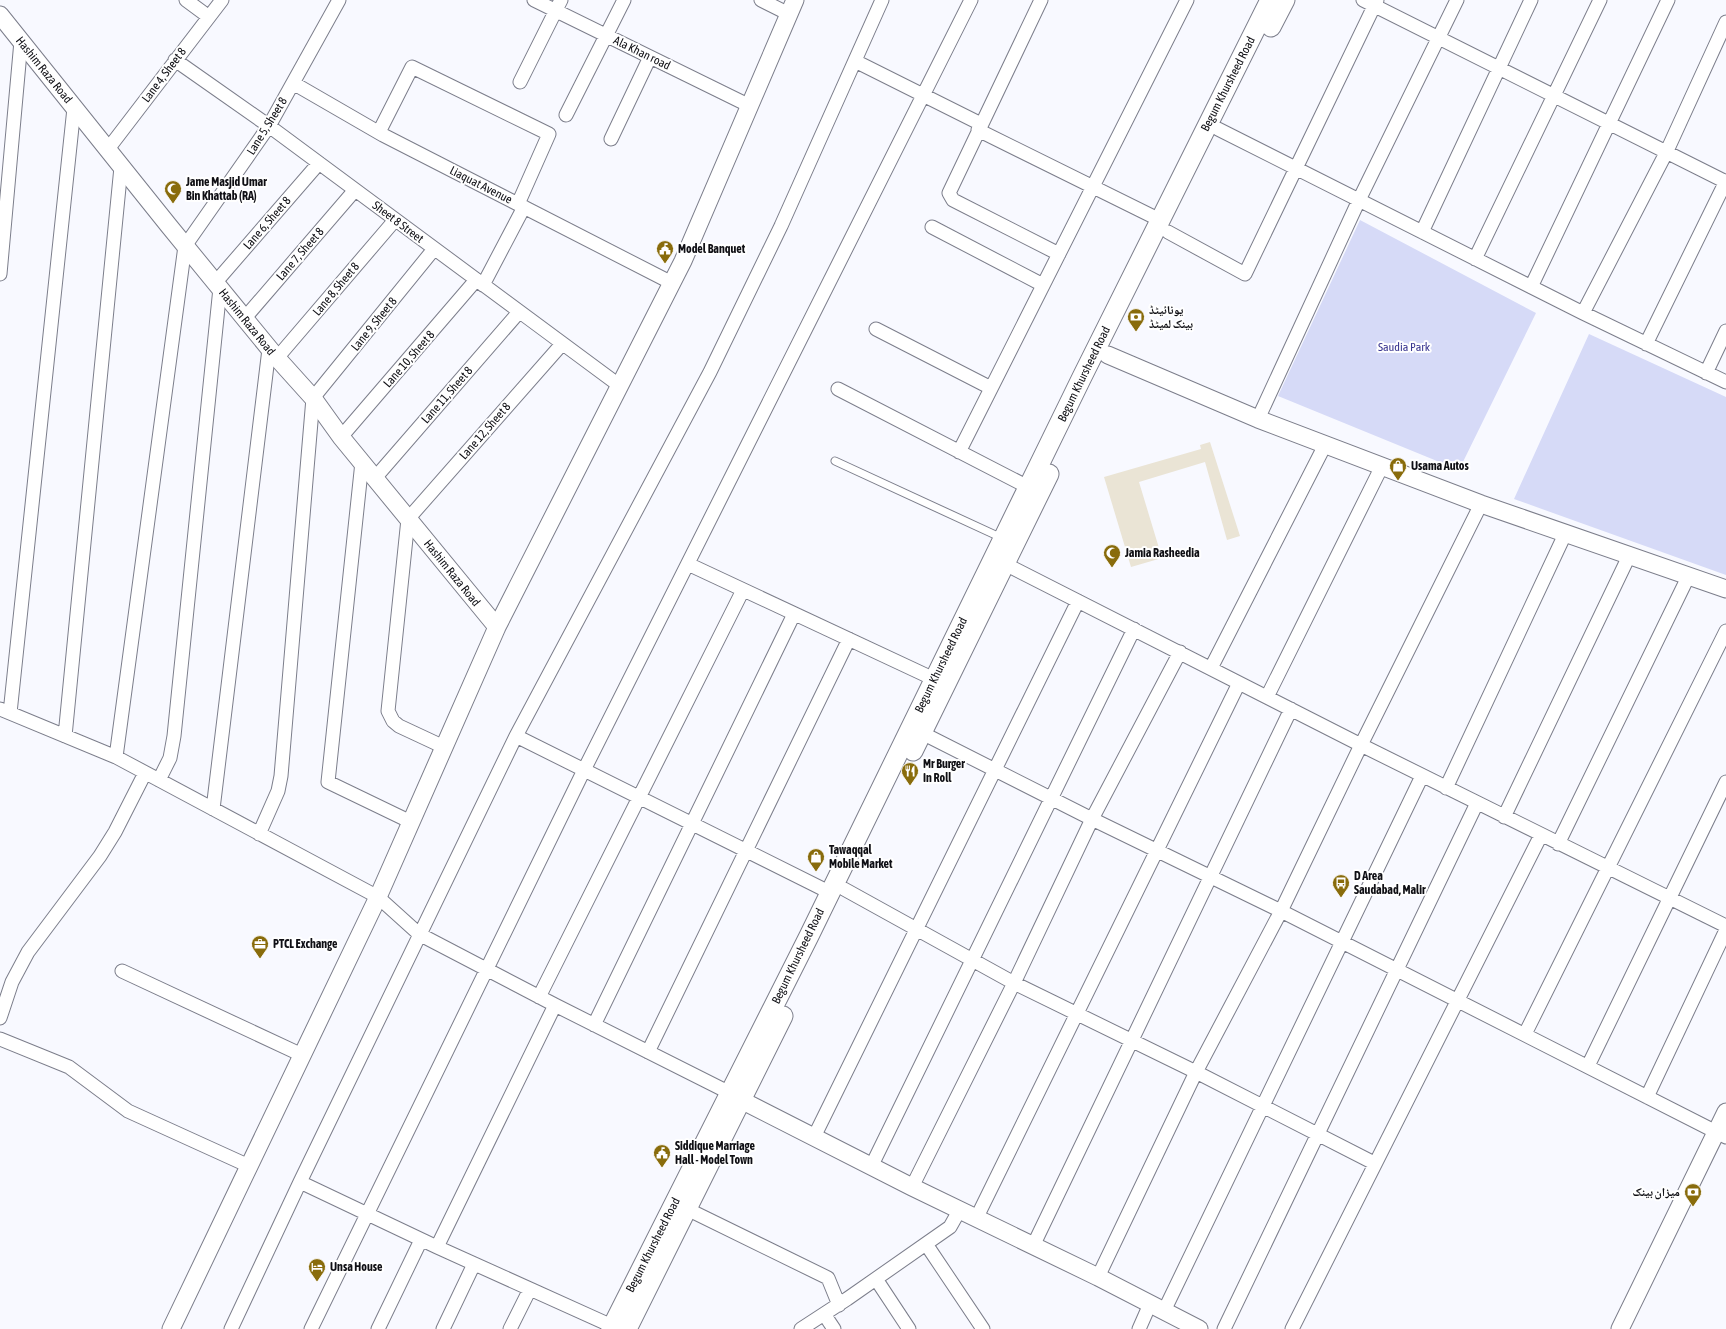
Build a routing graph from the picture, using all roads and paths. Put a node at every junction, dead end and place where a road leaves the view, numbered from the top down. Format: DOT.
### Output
graph roads {
  1 [pos="186,0"];
  2 [pos="222,0"];
  3 [pos="339,0"];
  4 [pos="534,0"];
  5 [pos="624,0"];
  6 [pos="761,0"];
  7 [pos="882,0"];
  8 [pos="971,0"];
  9 [pos="1041,0"];
  10 [pos="1187,0"];
  11 [pos="1270,0"];
  12 [pos="1285,0"];
  13 [pos="1457,0"];
  14 [pos="1531,0"];
  15 [pos="1600,0"];
  16 [pos="1668,0"];
  17 [pos="1371,2"];
  18 [pos="558,5"];
  19 [pos="792,7"];
  20 [pos="0,15"];
  21 [pos="209,17"];
  22 [pos="1726,22"];
  23 [pos="606,36"];
  24 [pos="1438,38"];
  25 [pos="21,41"];
  26 [pos="650,57"];
  27 [pos="175,60"];
  28 [pos="855,61"];
  29 [pos="1499,68"];
  30 [pos="520,82"];
  31 [pos="293,83"];
  32 [pos="923,95"];
  33 [pos="1553,96"];
  34 [pos="750,106"];
  35 [pos="74,108"];
  36 [pos="566,115"];
  37 [pos="1609,124"];
  38 [pos="269,126"];
  39 [pos="979,127"];
  40 [pos="1218,129"];
  41 [pos="379,132"];
  42 [pos="611,139"];
  43 [pos="108,150"];
  44 [pos="1666,153"];
  45 [pos="319,163"];
  46 [pos="121,167"];
  47 [pos="1296,168"];
  48 [pos="1726,182"];
  49 [pos="1093,186"];
  50 [pos="355,190"];
  51 [pos="1359,200"];
  52 [pos="521,205"];
  53 [pos="395,220"];
  54 [pos="1164,226"];
  55 [pos="932,227"];
  56 [pos="1422,232"];
  57 [pos="185,246"];
  58 [pos="434,249"];
  59 [pos="1059,254"];
  60 [pos="1475,258"];
  61 [pos="0,274"];
  62 [pos="479,282"];
  63 [pos="672,283"];
  64 [pos="217,285"];
  65 [pos="1043,285"];
  66 [pos="1531,287"];
  67 [pos="519,312"];
  68 [pos="1583,313"];
  69 [pos="244,319"];
  70 [pos="876,328"];
  71 [pos="1726,332"];
  72 [pos="562,344"];
  73 [pos="1646,344"];
  74 [pos="273,354"];
  75 [pos="1108,355"];
  76 [pos="1706,373"];
  77 [pos="1726,382"];
  78 [pos="620,386"];
  79 [pos="991,388"];
  80 [pos="838,389"];
  81 [pos="313,398"];
  82 [pos="1258,419"];
  83 [pos="342,437"];
  84 [pos="1325,445"];
  85 [pos="959,452"];
  86 [pos="835,461"];
  87 [pos="362,462"];
  88 [pos="1382,466"];
  89 [pos="375,478"];
  90 [pos="1028,487"];
  91 [pos="1481,504"];
  92 [pos="408,519"];
  93 [pos="1566,532"];
  94 [pos="1009,541"];
  95 [pos="1630,554"];
  96 [pos="688,564"];
  97 [pos="1006,564"];
  98 [pos="1689,575"];
  99 [pos="1726,589"];
  100 [pos="743,590"];
  101 [pos="1078,600"];
  102 [pos="794,614"];
  103 [pos="497,627"];
  104 [pos="1134,629"];
  105 [pos="1726,631"];
  106 [pos="849,639"];
  107 [pos="1180,652"];
  108 [pos="1211,668"];
  109 [pos="934,679"];
  110 [pos="1239,682"];
  111 [pos="1268,697"];
  112 [pos="1291,709"];
  113 [pos="5,711"];
  114 [pos="922,733"];
  115 [pos="65,736"];
  116 [pos="516,736"];
  117 [pos="1361,745"];
  118 [pos="444,747"];
  119 [pos="116,758"];
  120 [pos="584,770"];
  121 [pos="995,770"];
  122 [pos="145,773"];
  123 [pos="1422,776"];
  124 [pos="159,780"];
  125 [pos="1726,782"];
  126 [pos="1446,788"];
  127 [pos="639,797"];
  128 [pos="1051,799"];
  129 [pos="1477,803"];
  130 [pos="213,809"];
  131 [pos="876,810"];
  132 [pos="1504,817"];
  133 [pos="1092,819"];
  134 [pos="410,822"];
  135 [pos="692,824"];
  136 [pos="259,834"];
  137 [pos="1541,835"];
  138 [pos="1558,844"];
  139 [pos="746,851"];
  140 [pos="1157,851"];
  141 [pos="1608,868"];
  142 [pos="1211,877"];
  143 [pos="837,891"];
  144 [pos="378,897"];
  145 [pos="1669,899"];
  146 [pos="1281,911"];
  147 [pos="1726,926"];
  148 [pos="916,929"];
  149 [pos="1726,930"];
  150 [pos="419,934"];
  151 [pos="1342,942"];
  152 [pos="972,960"];
  153 [pos="487,969"];
  154 [pos="1397,969"];
  155 [pos="122,971"];
  156 [pos="1014,983"];
  157 [pos="539,997"];
  158 [pos="1457,1000"];
  159 [pos="555,1005"];
  160 [pos="1076,1014"];
  161 [pos="0,1018"];
  162 [pos="594,1025"];
  163 [pos="1525,1034"];
  164 [pos="0,1039"];
  165 [pos="1132,1041"];
  166 [pos="648,1052"];
  167 [pos="302,1055"];
  168 [pos="1588,1066"];
  169 [pos="1196,1072"];
  170 [pos="736,1096"];
  171 [pos="1647,1097"];
  172 [pos="1263,1106"];
  173 [pos="1726,1112"];
  174 [pos="1317,1134"];
  175 [pos="1721,1135"];
  176 [pos="814,1137"];
  177 [pos="1374,1163"];
  178 [pos="249,1166"];
  179 [pos="871,1167"];
  180 [pos="300,1182"];
  181 [pos="912,1187"];
  182 [pos="687,1209"];
  183 [pos="959,1211"];
  184 [pos="367,1214"];
  185 [pos="976,1219"];
  186 [pos="421,1240"];
  187 [pos="926,1244"];
  188 [pos="1033,1246"];
  189 [pos="437,1247"];
  190 [pos="474,1264"];
  191 [pos="1098,1277"];
  192 [pos="876,1279"];
  193 [pos="530,1289"];
  194 [pos="1150,1304"];
  195 [pos="839,1305"];
  196 [pos="1164,1311"];
  197 [pos="824,1314"];
  198 [pos="617,1328"];
  199 [pos="171,1329"];
  200 [pos="231,1329"];
  201 [pos="311,1329"];
  202 [pos="378,1329"];
  203 [pos="443,1329"];
  204 [pos="510,1329"];
  205 [pos="801,1329"];
  206 [pos="834,1329"];
  207 [pos="910,1329"];
  208 [pos="983,1329"];
  209 [pos="1139,1329"];
  210 [pos="1199,1329"];
  211 [pos="1224,1329"];
  212 [pos="1292,1329"];
  213 [pos="1620,1329"];
  1 -- 21 [label="street"];
  2 -- 21 [label="street, Lane 4, Sheet 8"];
  3 -- 31 [label="street, Lane 5, Sheet 8"];
  4 -- 18 [label="street, Ala Khan road"];
  5 -- 23 [label="street"];
  6 -- 19 [label="street"];
  7 -- 28 [label="street"];
  8 -- 32 [label="street"];
  9 -- 39 [label="street"];
  10 -- 49 [label="street"];
  11 -- 54 [label="main road, Begum Khursheed Road"];
  12 -- 40 [label="main road, Begum Khursheed Road"];
  13 -- 24 [label="street"];
  14 -- 29 [label="street"];
  15 -- 33 [label="street"];
  16 -- 37 [label="street"];
  17 -- 24 [label="street"];
  17 -- 47 [label="street"];
  18 -- 23 [label="street, Ala Khan road"];
  18 -- 30 [label="street"];
  19 -- 34 [label="street"];
  20 -- 25 [label="street, Hashim Raza Road"];
  21 -- 27 [label="street, Lane 4, Sheet 8"];
  22 -- 44 [label="street"];
  23 -- 26 [label="street, Ala Khan road"];
  23 -- 36 [label="street"];
  24 -- 29 [label="street"];
  24 -- 51 [label="street"];
  25 -- 35 [label="street, Hashim Raza Road"];
  25 -- 61 [label="street"];
  26 -- 34 [label="street, Ala Khan road"];
  26 -- 42 [label="street"];
  27 -- 38 [label="street, Sheet 8 Street"];
  27 -- 43 [label="street, Lane 4, Sheet 8"];
  28 -- 32 [label="street"];
  28 -- 116 [label="street"];
  29 -- 33 [label="street"];
  29 -- 56 [label="street"];
  31 -- 38 [label="street, Lane 5, Sheet 8"];
  31 -- 41 [label="street, Liaquat Avenue"];
  32 -- 39 [label="street"];
  32 -- 96 [label="street"];
  33 -- 37 [label="street"];
  33 -- 60 [label="street"];
  34 -- 63 [label="street"];
  35 -- 43 [label="street, Hashim Raza Road"];
  35 -- 113 [label="street"];
  37 -- 44 [label="street"];
  37 -- 66 [label="street"];
  38 -- 45 [label="street, Sheet 8 Street"];
  38 -- 57 [label="street, Lane 5, Sheet 8"];
  39 -- 49 [label="street"];
  39 -- 59 [label="street"];
  40 -- 47 [label="street"];
  40 -- 54 [label="main road, Begum Khursheed Road"];
  41 -- 52 [label="street, Liaquat Avenue"];
  41 -- 52 [label="street, Lane 10, Sheet 8"];
  43 -- 46 [label="street, Hashim Raza Road"];
  44 -- 48 [label="street"];
  44 -- 68 [label="street"];
  45 -- 50 [label="street, Sheet 8 Street"];
  45 -- 64 [label="street, Lane 6, Sheet 8"];
  46 -- 57 [label="street, Hashim Raza Road"];
  46 -- 115 [label="street"];
  47 -- 51 [label="street"];
  47 -- 54 [label="street"];
  48 -- 73 [label="street"];
  49 -- 54 [label="street"];
  49 -- 59 [label="street"];
  50 -- 53 [label="street, Sheet 8 Street"];
  50 -- 69 [label="street, Lane 7, Sheet 8"];
  51 -- 56 [label="street"];
  51 -- 82 [label="street"];
  52 -- 62 [label="street, Lane 10, Sheet 8"];
  52 -- 63 [label="street, Liaquat Avenue"];
  53 -- 58 [label="street, Sheet 8 Street"];
  53 -- 74 [label="street, Lane 8, Sheet 8"];
  54 -- 75 [label="main road, Begum Khursheed Road"];
  54 -- 90 [label="main road, Begum Khursheed Road"];
  55 -- 65 [label="street"];
  56 -- 60 [label="street"];
  57 -- 64 [label="street, Hashim Raza Road"];
  57 -- 119 [label="street"];
  58 -- 62 [label="street, Sheet 8 Street"];
  58 -- 81 [label="street, Lane 9, Sheet 8"];
  59 -- 65 [label="street"];
  60 -- 66 [label="street"];
  62 -- 67 [label="street, Sheet 8 Street"];
  62 -- 83 [label="street, Lane 10, Sheet 8"];
  63 -- 78 [label="street"];
  64 -- 69 [label="street, Hashim Raza Road"];
  64 -- 124 [label="street"];
  65 -- 79 [label="street"];
  66 -- 68 [label="street"];
  67 -- 72 [label="street, Sheet 8 Street"];
  67 -- 89 [label="street, Lane 11, Sheet 8"];
  68 -- 73 [label="street"];
  69 -- 74 [label="street, Hashim Raza Road"];
  70 -- 79 [label="street"];
  71 -- 76 [label="street"];
  72 -- 78 [label="street, Sheet 8 Street"];
  72 -- 92 [label="street, Lane 12, Sheet 8"];
  73 -- 76 [label="street"];
  74 -- 81 [label="street, Hashim Raza Road"];
  74 -- 130 [label="street"];
  75 -- 82 [label="street"];
  75 -- 94 [label="main road, Begum Khursheed Road"];
  76 -- 77 [label="street"];
  78 -- 103 [label="street"];
  79 -- 85 [label="street"];
  80 -- 85 [label="street"];
  81 -- 83 [label="street, Hashim Raza Road"];
  81 -- 136 [label="street"];
  82 -- 84 [label="street"];
  83 -- 87 [label="street, Hashim Raza Road"];
  84 -- 88 [label="street"];
  84 -- 108 [label="street"];
  85 -- 90 [label="street"];
  86 -- 94 [label="lane"];
  87 -- 89 [label="street, Hashim Raza Road"];
  87 -- 134 [label="street"];
  88 -- 91 [label="street"];
  88 -- 111 [label="street"];
  89 -- 92 [label="street, Hashim Raza Road"];
  90 -- 94 [label="main road, Begum Khursheed Road"];
  91 -- 93 [label="street"];
  91 -- 117 [label="street"];
  92 -- 103 [label="street, Hashim Raza Road"];
  92 -- 118 [label="street"];
  93 -- 95 [label="street"];
  93 -- 126 [label="street"];
  94 -- 97 [label="main road, Begum Khursheed Road"];
  94 -- 109 [label="main road, Begum Khursheed Road"];
  95 -- 98 [label="street"];
  95 -- 132 [label="street"];
  96 -- 100 [label="street"];
  96 -- 120 [label="street"];
  97 -- 101 [label="street"];
  97 -- 114 [label="main road, Begum Khursheed Road"];
  98 -- 99 [label="street"];
  98 -- 138 [label="street"];
  100 -- 102 [label="street"];
  100 -- 127 [label="street"];
  101 -- 104 [label="street"];
  101 -- 121 [label="street"];
  102 -- 106 [label="street"];
  102 -- 135 [label="street"];
  103 -- 118 [label="street"];
  104 -- 107 [label="street"];
  104 -- 128 [label="street"];
  105 -- 141 [label="street"];
  106 -- 109 [label="street"];
  106 -- 139 [label="street"];
  107 -- 108 [label="street"];
  107 -- 133 [label="street"];
  108 -- 110 [label="street"];
  109 -- 131 [label="main road, Begum Khursheed Road"];
  110 -- 111 [label="street"];
  110 -- 140 [label="street"];
  111 -- 112 [label="street"];
  112 -- 117 [label="street"];
  112 -- 142 [label="street"];
  113 -- 115 [label="street"];
  114 -- 121 [label="street"];
  114 -- 131 [label="main road, Begum Khursheed Road"];
  115 -- 119 [label="street"];
  116 -- 120 [label="street"];
  116 -- 150 [label="street"];
  117 -- 123 [label="street"];
  117 -- 146 [label="street"];
  118 -- 134 [label="street"];
  119 -- 122 [label="street"];
  120 -- 127 [label="street"];
  120 -- 153 [label="street"];
  121 -- 128 [label="street"];
  121 -- 148 [label="street"];
  122 -- 124 [label="street"];
  122 -- 161 [label="street"];
  123 -- 126 [label="street"];
  123 -- 151 [label="street"];
  124 -- 130 [label="street"];
  125 -- 145 [label="street"];
  126 -- 129 [label="street"];
  127 -- 135 [label="street"];
  127 -- 157 [label="street"];
  128 -- 133 [label="street"];
  128 -- 152 [label="street"];
  129 -- 132 [label="street"];
  129 -- 154 [label="street"];
  130 -- 136 [label="street"];
  131 -- 143 [label="main road, Begum Khursheed Road"];
  132 -- 137 [label="street"];
  133 -- 140 [label="street"];
  133 -- 156 [label="street"];
  134 -- 144 [label="street"];
  135 -- 139 [label="street"];
  135 -- 162 [label="street"];
  136 -- 144 [label="street"];
  137 -- 138 [label="street"];
  137 -- 158 [label="street"];
  138 -- 141 [label="street"];
  139 -- 143 [label="street"];
  139 -- 166 [label="street"];
  140 -- 142 [label="street"];
  140 -- 160 [label="street"];
  141 -- 145 [label="street"];
  141 -- 163 [label="street"];
  142 -- 146 [label="street"];
  142 -- 165 [label="street"];
  143 -- 148 [label="street"];
  143 -- 170 [label="main road, Begum Khursheed Road"];
  144 -- 150 [label="street"];
  144 -- 167 [label="street"];
  145 -- 147 [label="street"];
  145 -- 168 [label="street"];
  146 -- 151 [label="street"];
  146 -- 169 [label="street"];
  148 -- 152 [label="street"];
  148 -- 176 [label="street"];
  149 -- 171 [label="street"];
  150 -- 153 [label="street"];
  150 -- 180 [label="street"];
  151 -- 154 [label="street"];
  151 -- 172 [label="street"];
  152 -- 156 [label="street"];
  152 -- 179 [label="street"];
  153 -- 157 [label="street"];
  153 -- 184 [label="street"];
  154 -- 158 [label="street"];
  154 -- 174 [label="street"];
  155 -- 167 [label="street"];
  156 -- 160 [label="street"];
  156 -- 181 [label="street"];
  157 -- 159 [label="street"];
  158 -- 163 [label="street"];
  158 -- 177 [label="street"];
  159 -- 162 [label="street"];
  159 -- 189 [label="street"];
  160 -- 165 [label="street"];
  160 -- 185 [label="street"];
  162 -- 166 [label="street"];
  163 -- 168 [label="street"];
  164 -- 178 [label="street"];
  165 -- 169 [label="street"];
  165 -- 188 [label="street"];
  166 -- 170 [label="street"];
  167 -- 178 [label="street"];
  168 -- 171 [label="street"];
  169 -- 172 [label="street"];
  169 -- 191 [label="street"];
  170 -- 176 [label="street"];
  170 -- 182 [label="main road, Begum Khursheed Road"];
  170 -- 198 [label="main road, Begum Khursheed Road"];
  171 -- 175 [label="street"];
  172 -- 174 [label="street"];
  172 -- 196 [label="street"];
  173 -- 175 [label="street"];
  174 -- 177 [label="street"];
  174 -- 211 [label="street"];
  175 -- 213 [label="street"];
  176 -- 179 [label="street"];
  177 -- 212 [label="street"];
  178 -- 199 [label="street"];
  179 -- 181 [label="street"];
  180 -- 184 [label="street"];
  180 -- 200 [label="street"];
  181 -- 183 [label="street"];
  182 -- 195 [label="street"];
  182 -- 198 [label="main road, Begum Khursheed Road"];
  183 -- 185 [label="street"];
  183 -- 187 [label="street"];
  184 -- 186 [label="street"];
  184 -- 201 [label="street"];
  185 -- 188 [label="street"];
  186 -- 189 [label="street"];
  186 -- 202 [label="street"];
  187 -- 192 [label="street"];
  187 -- 208 [label="street"];
  188 -- 191 [label="street"];
  189 -- 190 [label="street"];
  190 -- 193 [label="street"];
  190 -- 203 [label="street"];
  191 -- 194 [label="street"];
  192 -- 195 [label="street"];
  192 -- 207 [label="street"];
  193 -- 198 [label="street"];
  193 -- 204 [label="street"];
  194 -- 196 [label="street"];
  194 -- 209 [label="street"];
  195 -- 197 [label="street"];
  196 -- 210 [label="street"];
  197 -- 205 [label="street"];
  197 -- 206 [label="street"];
}
